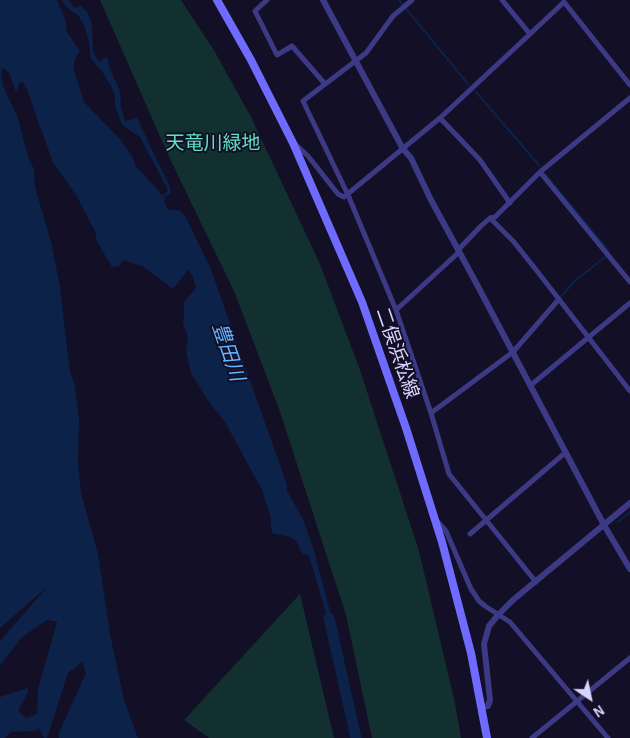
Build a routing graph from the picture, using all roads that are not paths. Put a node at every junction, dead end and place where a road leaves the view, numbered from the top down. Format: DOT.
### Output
graph roads {
  1 [pos="216,0"];
  2 [pos="267,0"];
  3 [pos="323,0"];
  4 [pos="503,0"];
  5 [pos="565,1"];
  6 [pos="410,2"];
  7 [pos="530,34"];
  8 [pos="356,61"];
  9 [pos="325,84"];
  10 [pos="630,85"];
  11 [pos="630,98"];
  12 [pos="440,118"];
  13 [pos="293,143"];
  14 [pos="403,149"];
  15 [pos="540,172"];
  16 [pos="348,195"];
  17 [pos="510,203"];
  18 [pos="490,218"];
  19 [pos="458,250"];
  20 [pos="630,282"];
  21 [pos="559,298"];
  22 [pos="630,304"];
  23 [pos="396,310"];
  24 [pos="589,337"];
  25 [pos="513,352"];
  26 [pos="531,385"];
  27 [pos="630,391"];
  28 [pos="431,413"];
  29 [pos="566,452"];
  30 [pos="630,503"];
  31 [pos="435,520"];
  32 [pos="486,520"];
  33 [pos="604,525"];
  34 [pos="470,534"];
  35 [pos="630,569"];
  36 [pos="536,582"];
  37 [pos="498,615"];
  38 [pos="630,658"];
  39 [pos="577,702"];
  40 [pos="482,707"];
  41 [pos="487,738"];
  42 [pos="532,738"];
  43 [pos="608,738"];
  1 -- 13 [label="main road, 二俣浜松線"];
  2 -- 9 [label="street"];
  3 -- 8 [label="street"];
  4 -- 7 [label="street"];
  5 -- 7 [label="street"];
  5 -- 10 [label="street"];
  6 -- 8 [label="street"];
  7 -- 12 [label="street"];
  8 -- 9 [label="street"];
  8 -- 14 [label="street"];
  9 -- 16 [label="street"];
  11 -- 15 [label="street"];
  12 -- 14 [label="street"];
  12 -- 17 [label="street"];
  13 -- 16 [label="street"];
  13 -- 31 [label="main road, 二俣浜松線"];
  14 -- 16 [label="street"];
  14 -- 19 [label="street"];
  15 -- 17 [label="street"];
  15 -- 20 [label="street"];
  16 -- 23 [label="street"];
  17 -- 18 [label="street"];
  18 -- 19 [label="street"];
  18 -- 21 [label="street"];
  19 -- 23 [label="street"];
  19 -- 25 [label="street"];
  21 -- 24 [label="street"];
  21 -- 25 [label="street"];
  22 -- 24 [label="street"];
  23 -- 28 [label="street"];
  24 -- 26 [label="street"];
  24 -- 27 [label="street"];
  25 -- 26 [label="street"];
  25 -- 28 [label="street"];
  26 -- 29 [label="street"];
  28 -- 32 [label="street"];
  29 -- 32 [label="street"];
  29 -- 33 [label="street"];
  30 -- 33 [label="street"];
  31 -- 37 [label="street"];
  31 -- 40 [label="main road, 二俣浜松線"];
  32 -- 34 [label="street"];
  32 -- 36 [label="street"];
  33 -- 35 [label="street"];
  33 -- 36 [label="street"];
  36 -- 37 [label="street"];
  37 -- 39 [label="street"];
  37 -- 40 [label="street"];
  38 -- 39 [label="street"];
  39 -- 42 [label="street"];
  39 -- 43 [label="street"];
  40 -- 41 [label="main road, 二俣浜松線"];
}
